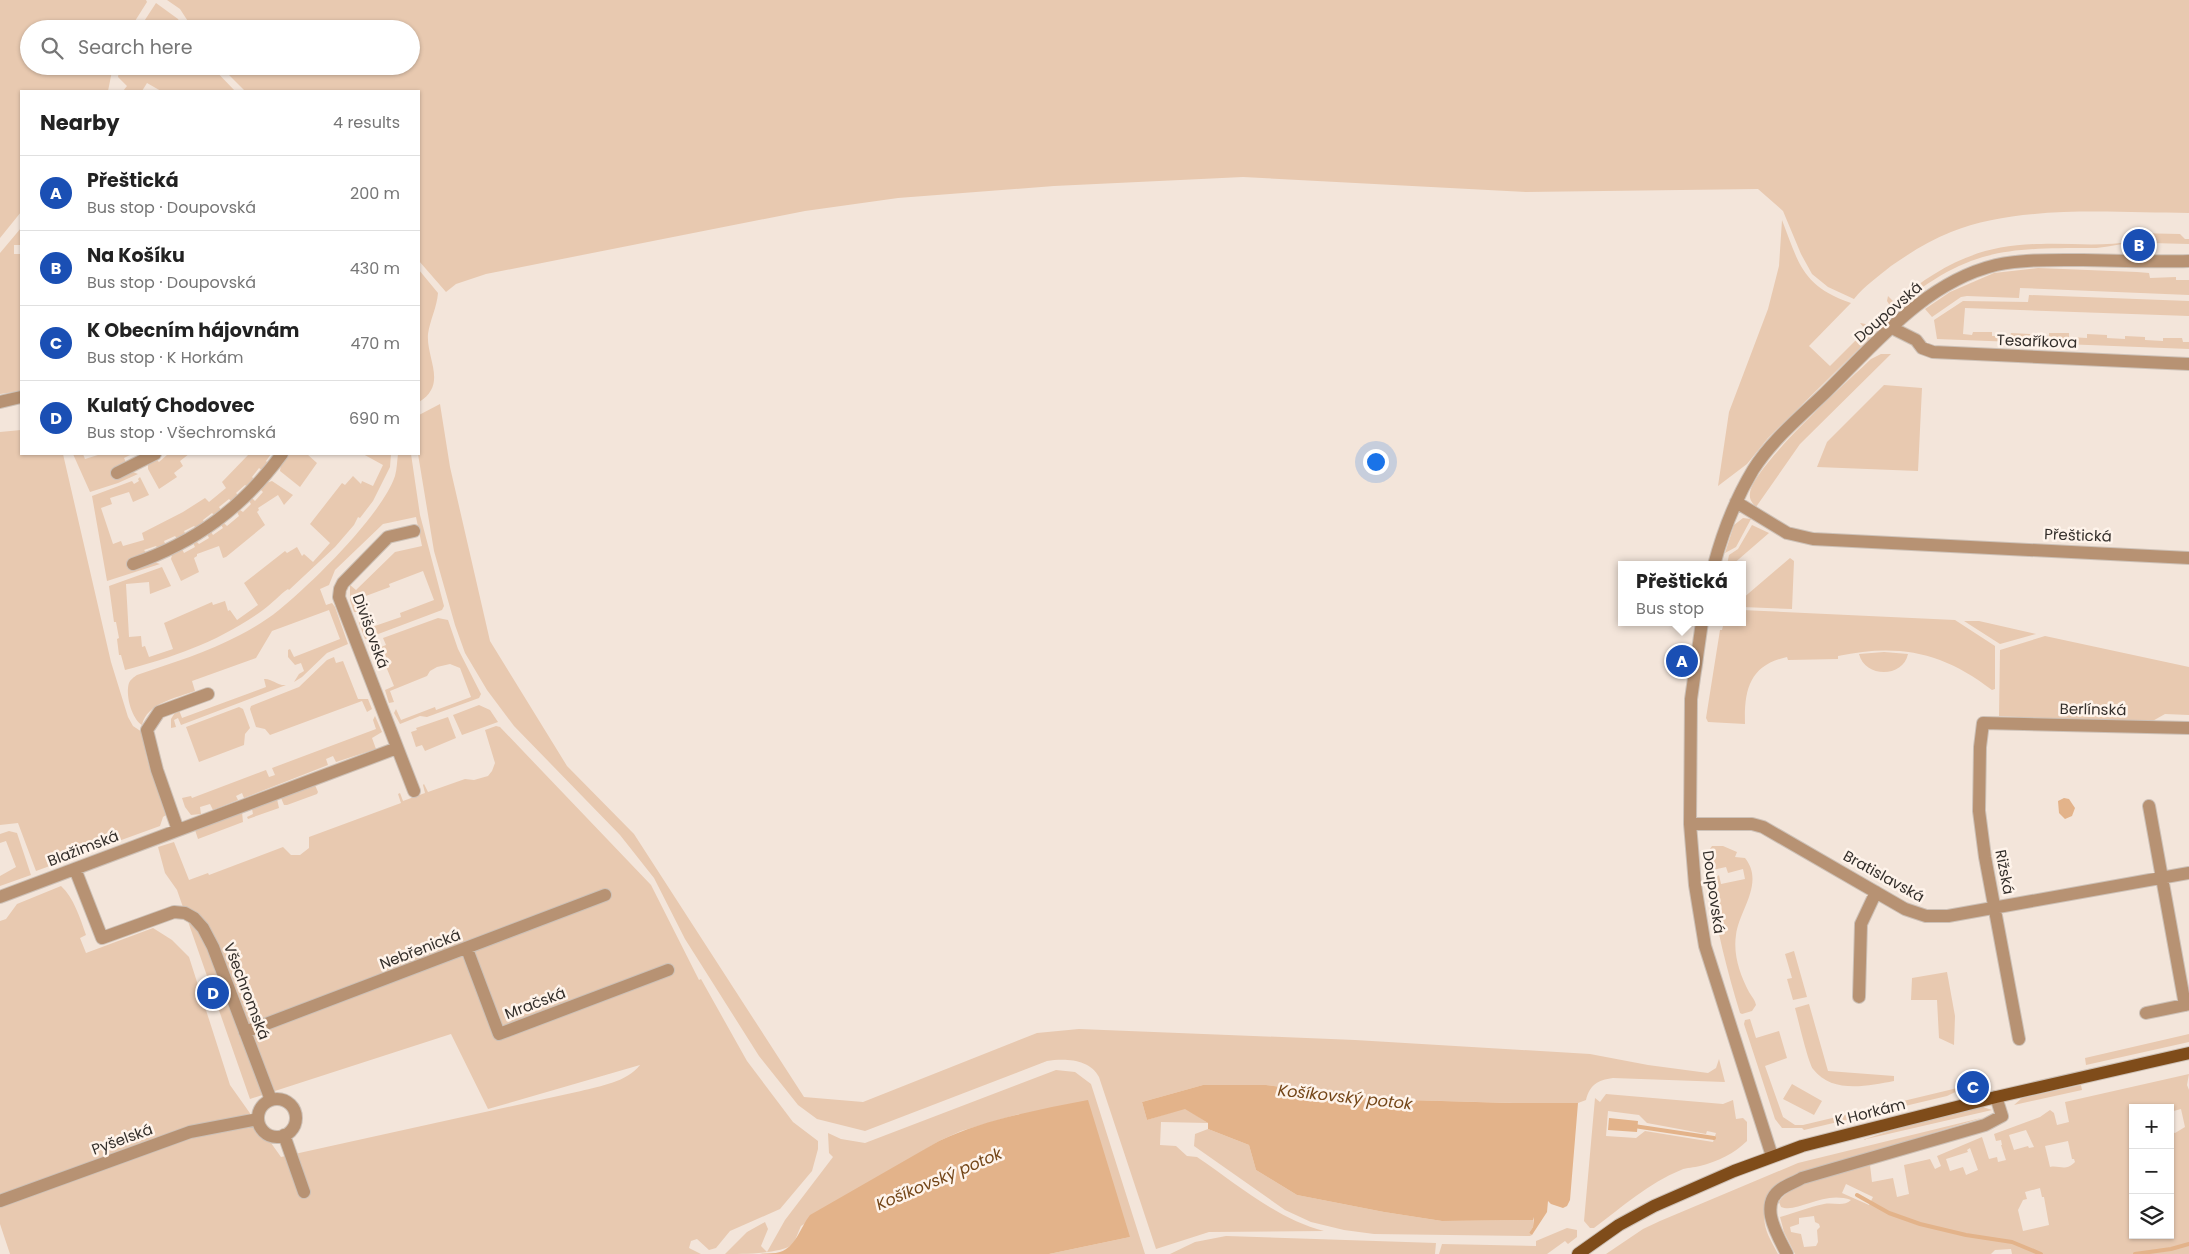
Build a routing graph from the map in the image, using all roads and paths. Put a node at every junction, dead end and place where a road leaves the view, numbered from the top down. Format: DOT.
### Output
graph roads {
  1 [pos="2189,261"];
  2 [pos="1892,328"];
  3 [pos="2189,364"];
  4 [pos="20,398"];
  5 [pos="0,402"];
  6 [pos="154,455"];
  7 [pos="281,455"];
  8 [pos="117,473"];
  9 [pos="1736,502"];
  10 [pos="414,532"];
  11 [pos="2189,558"];
  12 [pos="1715,561"];
  13 [pos="133,564"];
  14 [pos="1701,626"];
  15 [pos="208,694"];
  16 [pos="1997,724"];
  17 [pos="2189,728"];
  18 [pos="397,748"];
  19 [pos="414,791"];
  20 [pos="2149,806"];
  21 [pos="1690,824"];
  22 [pos="178,830"];
  23 [pos="75,868"];
  24 [pos="2189,873"];
  25 [pos="2162,877"];
  26 [pos="1876,892"];
  27 [pos="605,895"];
  28 [pos="0,897"];
  29 [pos="1995,908"];
  30 [pos="467,949"];
  31 [pos="668,970"];
  32 [pos="1859,997"];
  33 [pos="2187,1005"];
  34 [pos="2146,1013"];
  35 [pos="245,1032"];
  36 [pos="2019,1039"];
  37 [pos="2189,1053"];
  38 [pos="1996,1097"];
  39 [pos="271,1100"];
  40 [pos="258,1119"];
  41 [pos="284,1135"];
  42 [pos="1772,1156"];
  43 [pos="304,1192"];
  44 [pos="0,1202"];
  45 [pos="1578,1254"];
  46 [pos="1787,1254"];
  1 -- 2 [label="street, Doupovská"];
  2 -- 3 [label="street, Tesaříkova"];
  2 -- 9 [label="street, Doupovská"];
  4 -- 5 [label="street"];
  6 -- 8 [label="street"];
  7 -- 13 [label="street"];
  9 -- 11 [label="street, Přeštická"];
  9 -- 12 [label="street, Doupovská"];
  10 -- 18 [label="street, Divišovská"];
  14 -- 21 [label="street, Doupovská"];
  15 -- 22 [label="street"];
  16 -- 17 [label="street, Berlínská"];
  16 -- 29 [label="street, Rižská"];
  18 -- 19 [label="street, Divišovská"];
  18 -- 22 [label="street"];
  20 -- 25 [label="street"];
  21 -- 26 [label="street, Bratislavská"];
  21 -- 42 [label="street, Doupovská"];
  22 -- 23 [label="street, Blažimská"];
  23 -- 28 [label="street, Blažimská"];
  23 -- 35 [label="street, Všechromská"];
  24 -- 25 [label="street, Bratislavská"];
  25 -- 29 [label="street, Bratislavská"];
  25 -- 33 [label="street"];
  26 -- 29 [label="street, Bratislavská"];
  26 -- 32 [label="street"];
  27 -- 30 [label="street, Nebřenická"];
  29 -- 36 [label="street, Rižská"];
  30 -- 31 [label="street, Mračská"];
  30 -- 35 [label="street, Nebřenická"];
  33 -- 34 [label="street"];
  35 -- 39 [label="street, Všechromská"];
  37 -- 38 [label="main road, K Horkám"];
  38 -- 42 [label="main road, K Horkám"];
  38 -- 46 [label="street"];
  39 -- 40 [label="street"];
  39 -- 41 [label="street"];
  40 -- 41 [label="street"];
  40 -- 44 [label="street, Pyšelská"];
  41 -- 43 [label="street"];
  42 -- 45 [label="main road, K Horkám"];
}
